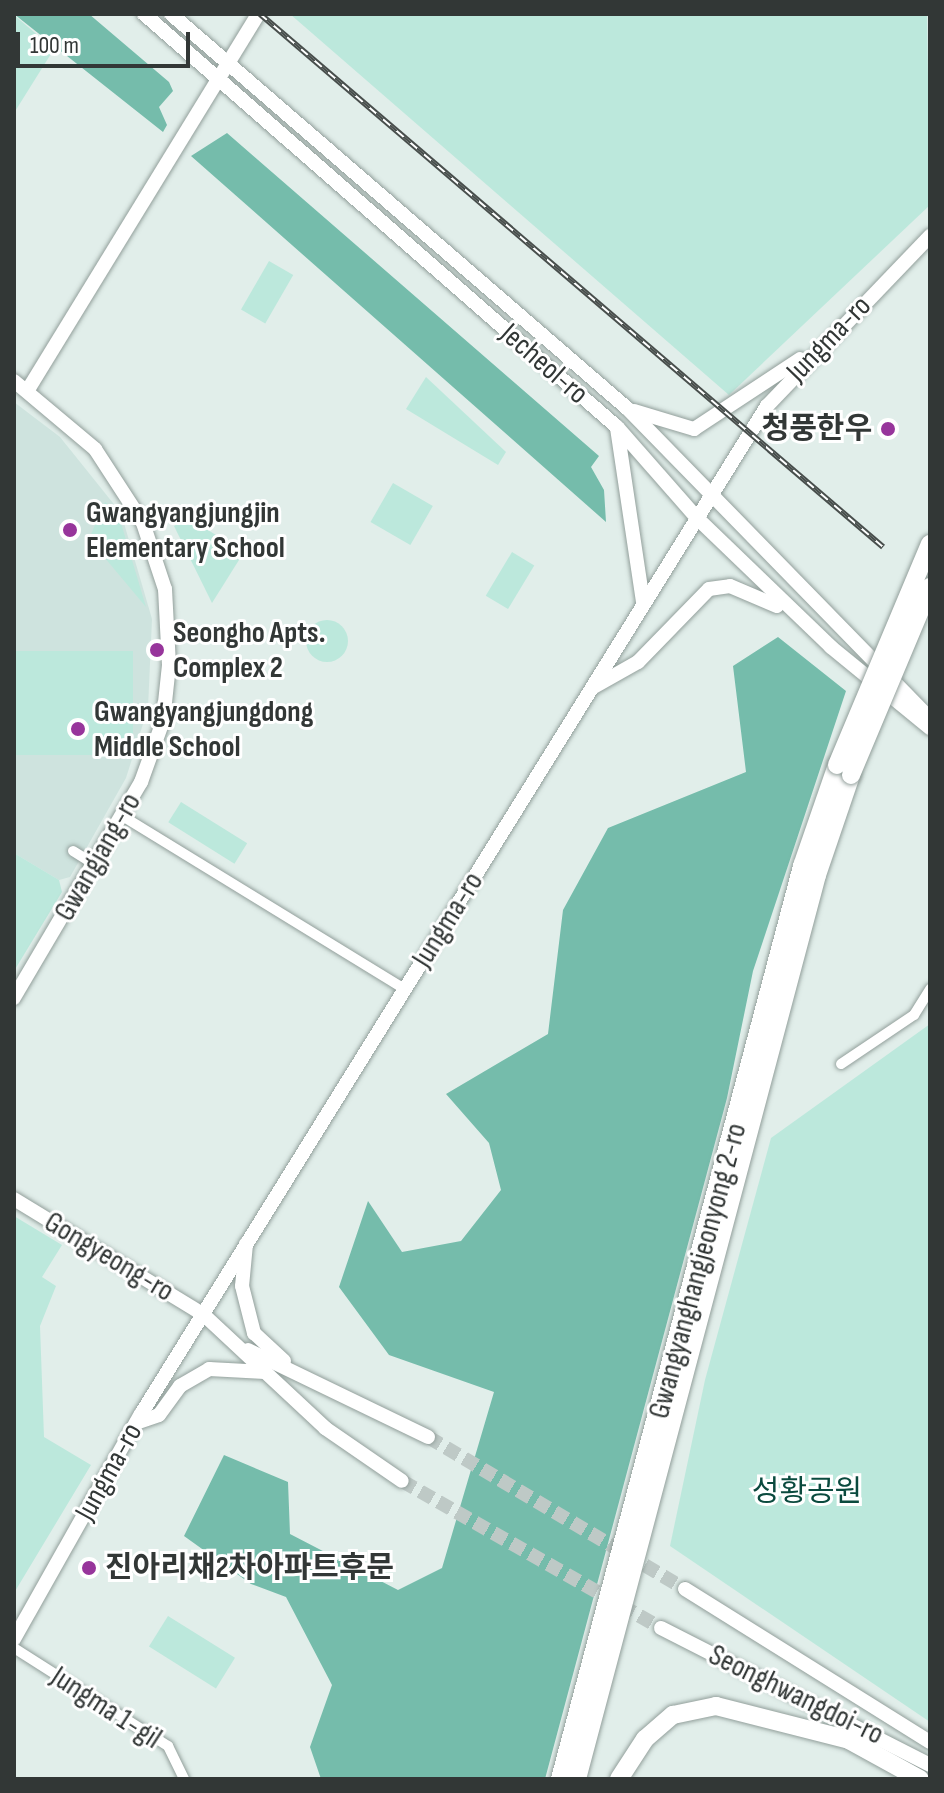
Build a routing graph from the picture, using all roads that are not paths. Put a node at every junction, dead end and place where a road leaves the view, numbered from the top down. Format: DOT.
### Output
graph roads {
  1 [pos="171,14"];
  2 [pos="258,14"];
  3 [pos="146,17"];
  4 [pos="227,62"];
  5 [pos="218,78"];
  6 [pos="930,236"];
  7 [pos="827,341"];
  8 [pos="14,381"];
  9 [pos="29,388"];
  10 [pos="628,409"];
  11 [pos="617,427"];
  12 [pos="713,491"];
  13 [pos="697,518"];
  14 [pos="930,544"];
  15 [pos="930,587"];
  16 [pos="643,602"];
  17 [pos="831,647"];
  18 [pos="592,688"];
  19 [pos="930,718"];
  20 [pos="930,728"];
  21 [pos="844,770"];
  22 [pos="124,817"];
  23 [pos="73,851"];
  24 [pos="95,865"];
  25 [pos="405,989"];
  26 [pos="930,989"];
  27 [pos="14,998"];
  28 [pos="841,1064"];
  29 [pos="14,1199"];
  30 [pos="246,1244"];
  31 [pos="204,1315"];
  32 [pos="243,1348"];
  33 [pos="292,1367"];
  34 [pos="265,1372"];
  35 [pos="136,1423"];
  36 [pos="428,1437"];
  37 [pos="402,1481"];
  38 [pos="685,1589"];
  39 [pos="661,1628"];
  40 [pos="14,1639"];
  41 [pos="14,1648"];
  42 [pos="930,1742"];
  43 [pos="930,1765"];
  44 [pos="184,1779"];
  45 [pos="560,1779"];
  46 [pos="577,1779"];
  47 [pos="619,1779"];
  48 [pos="920,1779"];
  1 -- 4 [label="main road, Jecheol-ro"];
  2 -- 4 [label="main road"];
  3 -- 5 [label="main road, Jecheol-ro"];
  4 -- 5 [label="main road"];
  4 -- 10 [label="main road, Jecheol-ro"];
  5 -- 9 [label="main road"];
  5 -- 11 [label="main road, Jecheol-ro"];
  6 -- 7 [label="main road, Jungma-ro"];
  7 -- 10 [label="main road"];
  7 -- 12 [label="main road, Jungma-ro"];
  8 -- 9 [label="main road, Gwangjang-ro"];
  9 -- 22 [label="main road, Gwangjang-ro"];
  10 -- 12 [label="main road, Jecheol-ro"];
  11 -- 13 [label="main road, Jecheol-ro"];
  11 -- 16 [label="main road"];
  12 -- 13 [label="main road, Jungma-ro"];
  12 -- 19 [label="main road, Jecheol-ro"];
  13 -- 16 [label="main road, Jungma-ro"];
  13 -- 17 [label="main road, Jecheol-ro"];
  14 -- 21 [label="highway, bridge"];
  15 -- 21 [label="highway, bridge"];
  16 -- 18 [label="main road, Jungma-ro"];
  17 -- 18 [label="main road"];
  17 -- 20 [label="main road, Jecheol-ro"];
  18 -- 25 [label="main road, Jungma-ro"];
  21 -- 45 [label="highway, Gwangyanghangjeonyong 2-ro"];
  21 -- 46 [label="highway, Gwangyanghangjeonyong 2-ro"];
  22 -- 24 [label="main road, Gwangjang-ro"];
  22 -- 25 [label="street"];
  23 -- 24 [label="street"];
  24 -- 27 [label="main road, Gwangjang-ro"];
  25 -- 30 [label="main road, Jungma-ro"];
  26 -- 28 [label="street"];
  29 -- 31 [label="main road, Gongyeong-ro"];
  30 -- 31 [label="main road, Jungma-ro"];
  30 -- 33 [label="main road"];
  31 -- 32 [label="main road"];
  31 -- 35 [label="main road, Jungma-ro"];
  32 -- 33 [label="main road"];
  32 -- 34 [label="main road"];
  33 -- 36 [label="main road"];
  34 -- 35 [label="main road"];
  34 -- 37 [label="main road"];
  35 -- 40 [label="main road, Jungma-ro"];
  38 -- 42 [label="main road, Seonghwangdoi-ro"];
  39 -- 43 [label="main road, Seonghwangdoi-ro"];
  41 -- 44 [label="street, Jungma 1-gil"];
  47 -- 48 [label="highway"];
}
